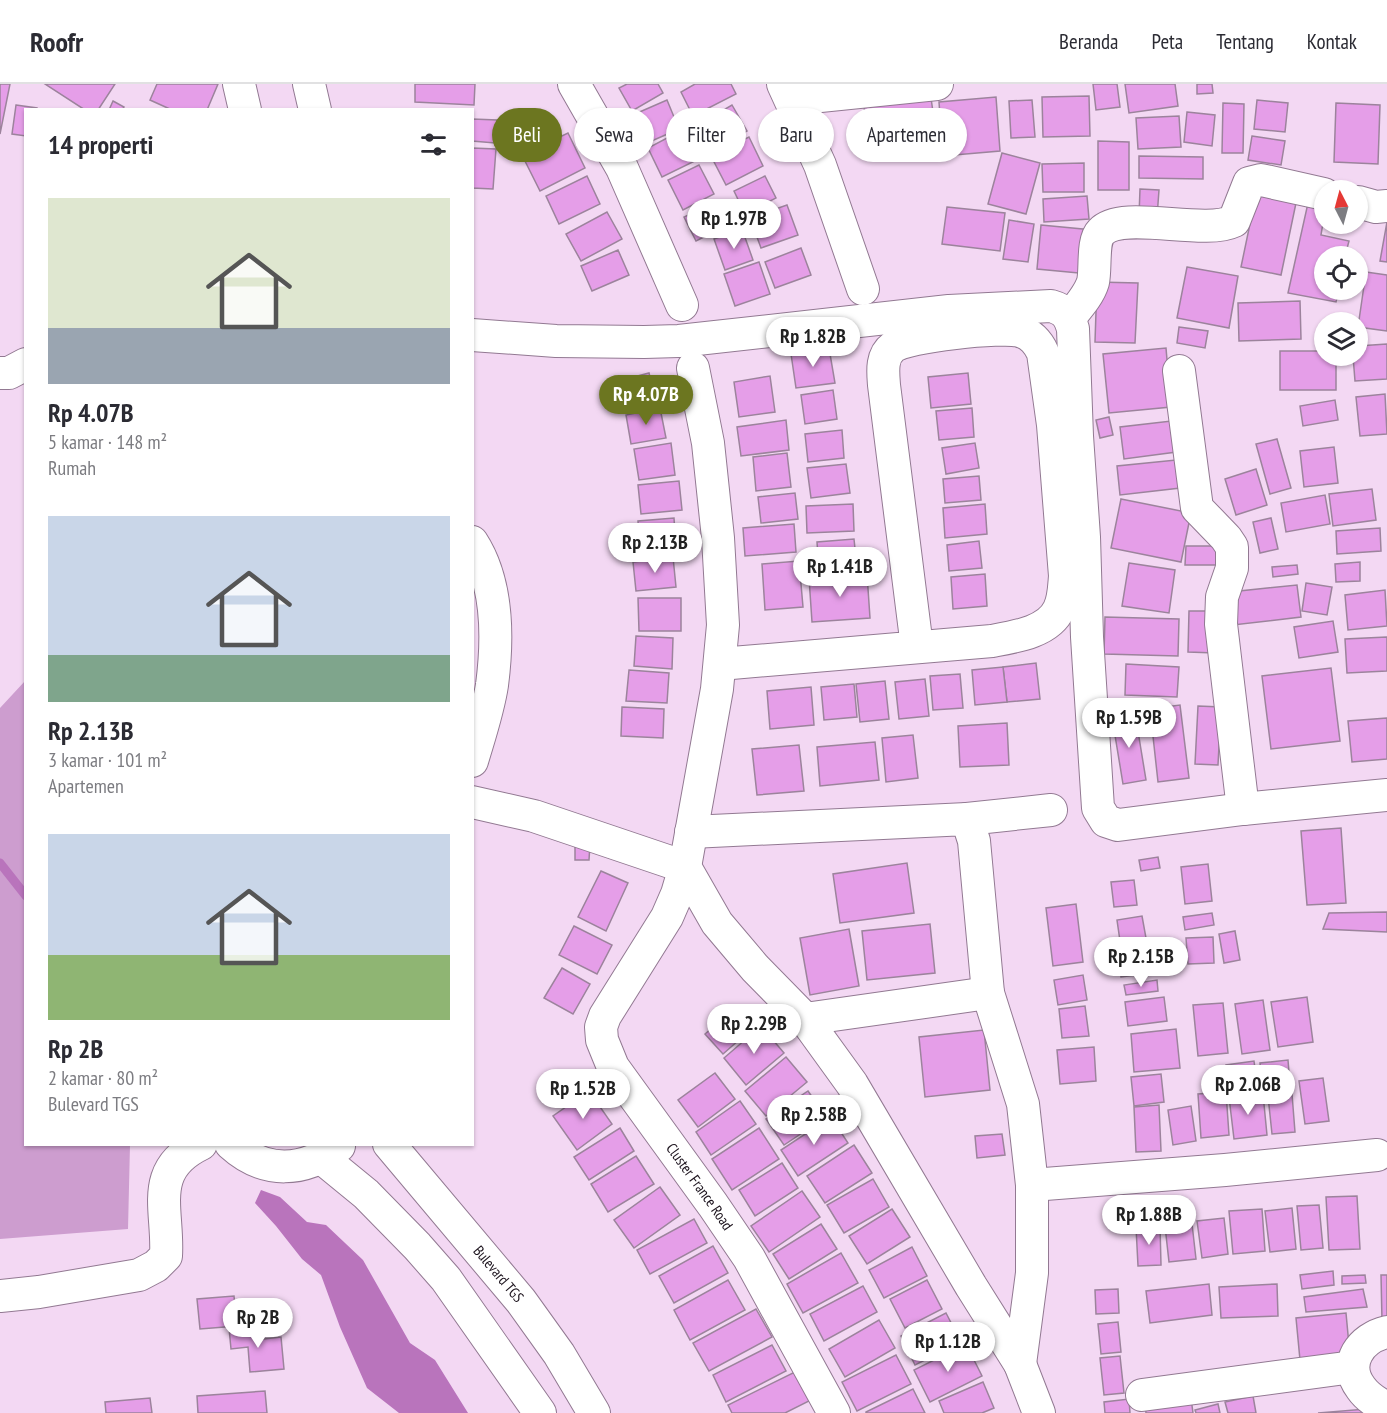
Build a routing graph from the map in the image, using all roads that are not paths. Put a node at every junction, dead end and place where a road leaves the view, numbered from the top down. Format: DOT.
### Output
graph roads {
  1 [pos="239,84"];
  2 [pos="309,84"];
  3 [pos="574,84"];
  4 [pos="937,84"];
  5 [pos="787,92"];
  6 [pos="245,108"];
  7 [pos="315,108"];
  8 [pos="1314,192"];
  9 [pos="1368,205"];
  10 [pos="1387,206"];
  11 [pos="863,289"];
  12 [pos="682,305"];
  13 [pos="1070,317"];
  14 [pos="474,335"];
  15 [pos="24,365"];
  16 [pos="693,368"];
  17 [pos="1179,370"];
  18 [pos="0,374"];
  19 [pos="474,545"];
  20 [pos="917,647"];
  21 [pos="720,664"];
  22 [pos="474,754"];
  23 [pos="1387,795"];
  24 [pos="474,802"];
  25 [pos="1243,809"];
  26 [pos="1051,810"];
  27 [pos="967,819"];
  28 [pos="691,832"];
  29 [pos="685,867"];
  30 [pos="988,993"];
  31 [pos="805,1019"];
  32 [pos="198,1146"];
  33 [pos="233,1146"];
  34 [pos="391,1146"];
  35 [pos="331,1151"];
  36 [pos="1377,1155"];
  37 [pos="1032,1185"];
  38 [pos="0,1296"];
  39 [pos="1387,1332"];
  40 [pos="1020,1364"];
  41 [pos="1353,1367"];
  42 [pos="1142,1395"];
  43 [pos="1387,1408"];
  44 [pos="540,1413"];
  45 [pos="594,1413"];
  46 [pos="834,1413"];
  47 [pos="1039,1413"];
  1 -- 6 [label="street"];
  2 -- 7 [label="street"];
  3 -- 12 [label="street"];
  4 -- 5 [label="street"];
  5 -- 11 [label="street"];
  8 -- 13 [label="street"];
  9 -- 10 [label="street"];
  13 -- 14 [label="street"];
  13 -- 25 [label="street"];
  15 -- 18 [label="street"];
  16 -- 21 [label="street, Cluster France Road"];
  17 -- 25 [label="street"];
  19 -- 22 [label="street"];
  20 -- 20 [label="street"];
  20 -- 21 [label="street"];
  21 -- 28 [label="street, Cluster France Road"];
  23 -- 25 [label="street"];
  24 -- 29 [label="street"];
  26 -- 27 [label="street"];
  27 -- 28 [label="street"];
  27 -- 30 [label="street"];
  28 -- 29 [label="street, Cluster France Road"];
  29 -- 31 [label="street"];
  29 -- 46 [label="street, Cluster France Road"];
  30 -- 31 [label="street"];
  30 -- 37 [label="street"];
  31 -- 40 [label="street"];
  32 -- 38 [label="street"];
  33 -- 35 [label="street"];
  34 -- 45 [label="street, Bulevard TGS"];
  35 -- 44 [label="street"];
  36 -- 37 [label="street"];
  37 -- 40 [label="street"];
  39 -- 41 [label="street"];
  40 -- 47 [label="street"];
  41 -- 42 [label="street"];
  41 -- 43 [label="street"];
}
